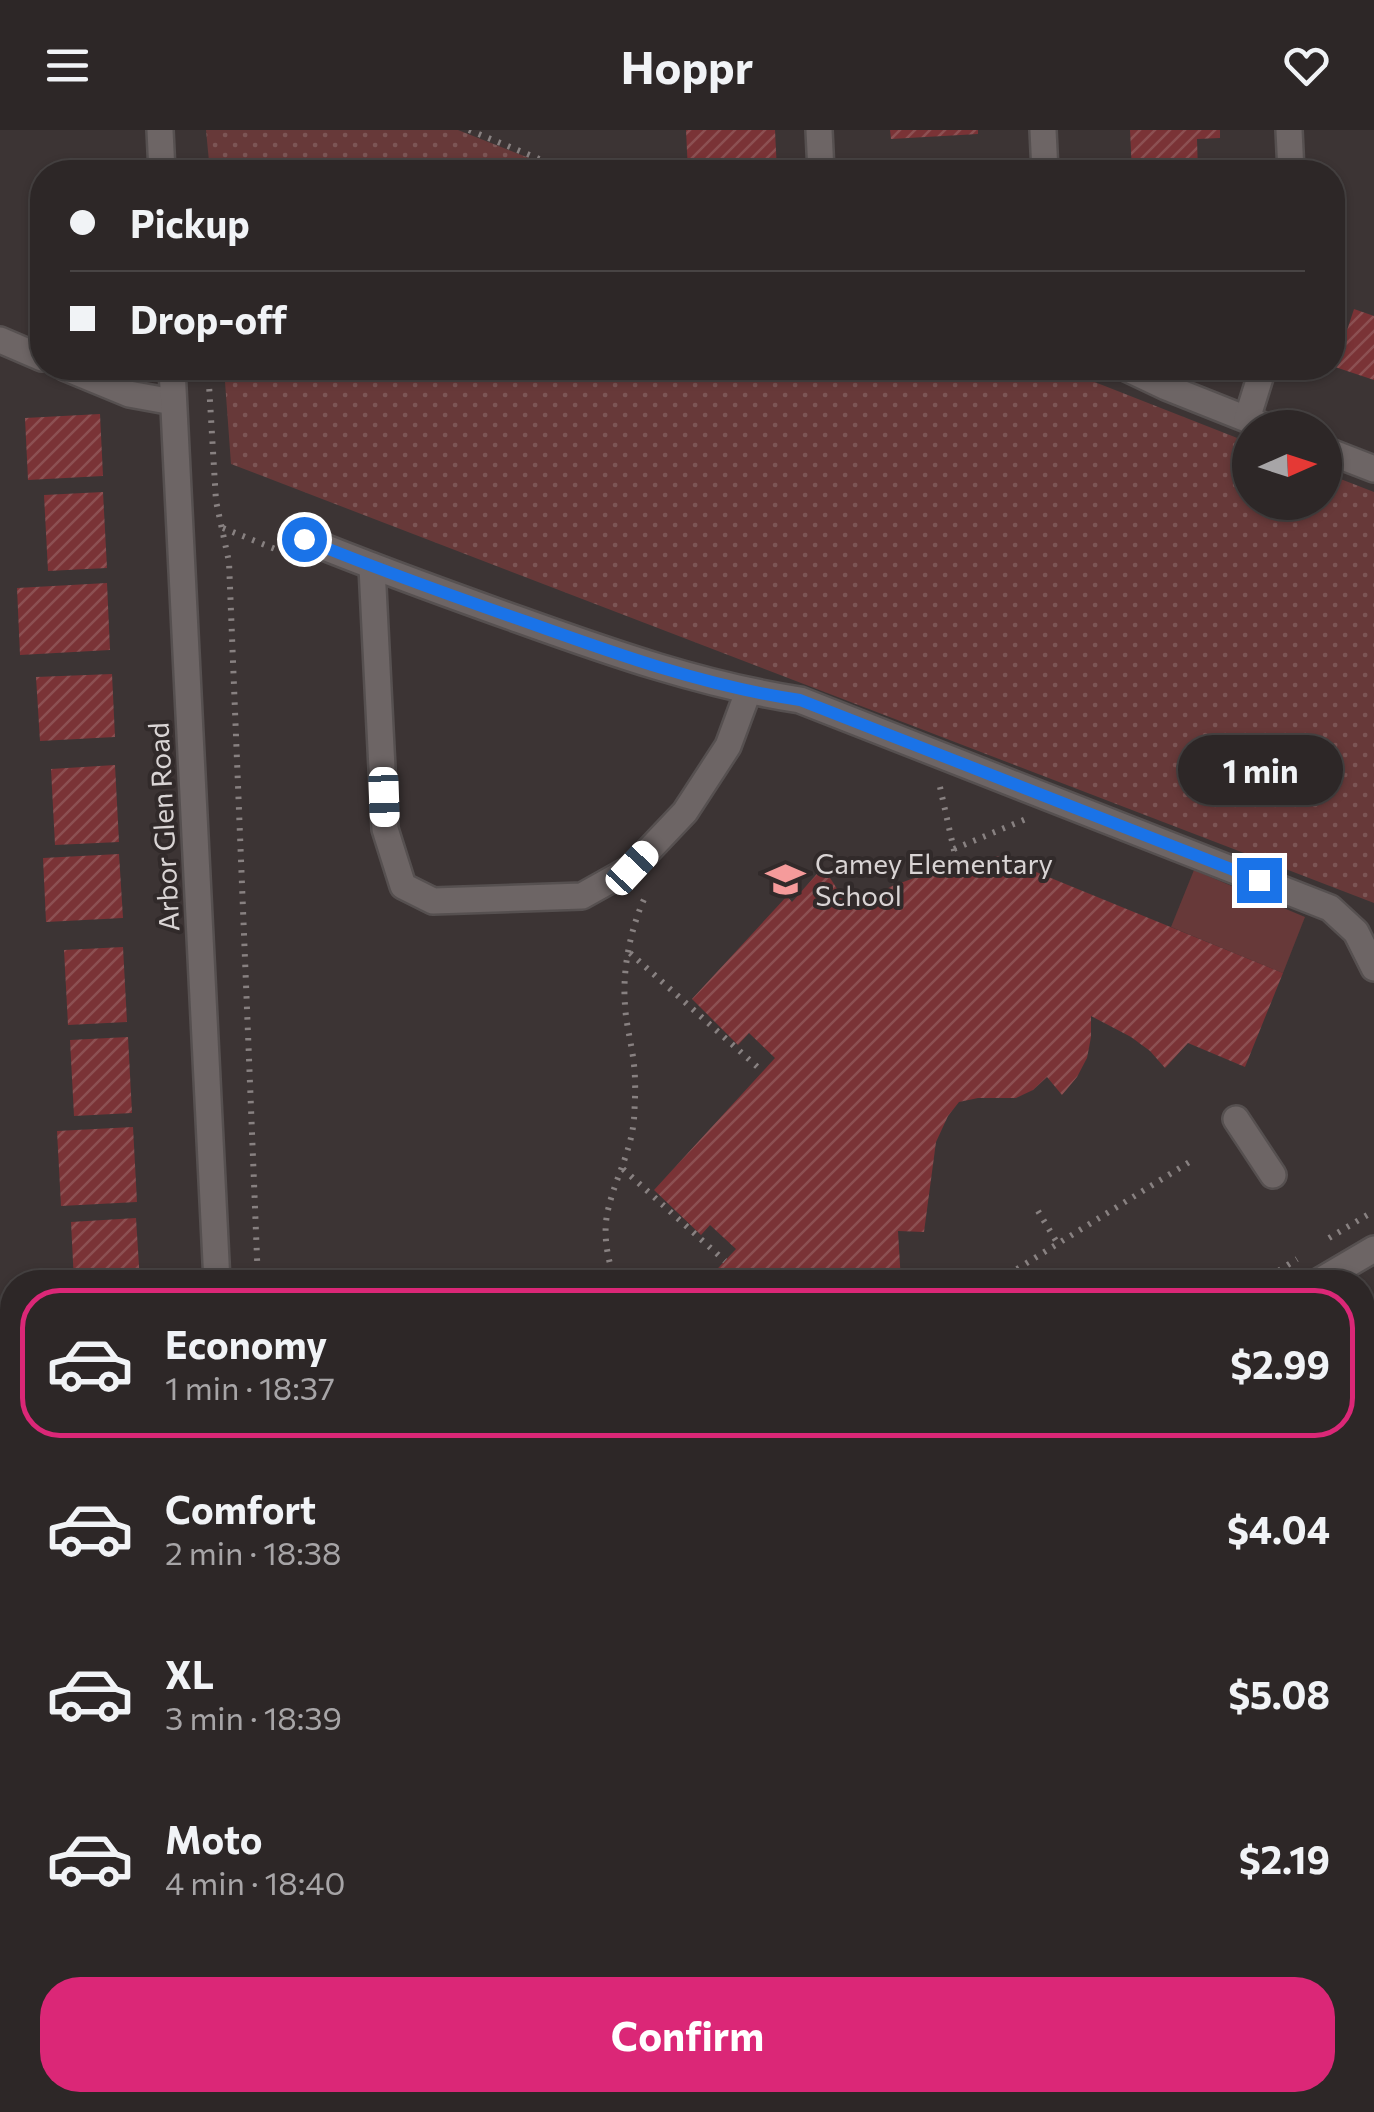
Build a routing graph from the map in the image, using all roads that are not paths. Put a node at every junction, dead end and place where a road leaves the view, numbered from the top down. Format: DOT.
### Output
graph roads {
  1 [pos="160,130"];
  2 [pos="819,130"];
  3 [pos="1043,130"];
  4 [pos="1289,130"];
  5 [pos="161,160"];
  6 [pos="820,160"];
  7 [pos="1044,160"];
  8 [pos="1290,160"];
  9 [pos="0,340"];
  10 [pos="30,353"];
  11 [pos="96,380"];
  12 [pos="173,380"];
  13 [pos="1151,380"];
  14 [pos="1262,380"];
  15 [pos="174,402"];
  16 [pos="1259,410"];
  17 [pos="1232,413"];
  18 [pos="1342,457"];
  19 [pos="1374,469"];
  20 [pos="295,546"];
  21 [pos="372,566"];
  22 [pos="748,692"];
  23 [pos="1374,968"];
  24 [pos="1236,1119"];
  25 [pos="1273,1175"];
  26 [pos="1374,1248"];
  27 [pos="216,1270"];
  28 [pos="1338,1270"];
  1 -- 5 [label="street"];
  2 -- 6 [label="street"];
  3 -- 7 [label="street"];
  4 -- 8 [label="street"];
  9 -- 10 [label="street"];
  11 -- 15 [label="street"];
  12 -- 15 [label="street, Arbor Glen Road"];
  13 -- 17 [label="street"];
  14 -- 16 [label="street"];
  15 -- 27 [label="street, Arbor Glen Road"];
  18 -- 19 [label="street"];
  20 -- 21 [label="street"];
  21 -- 22 [label="street"];
  21 -- 22 [label="street"];
  22 -- 23 [label="street"];
  24 -- 25 [label="street"];
  26 -- 28 [label="street"];
}
